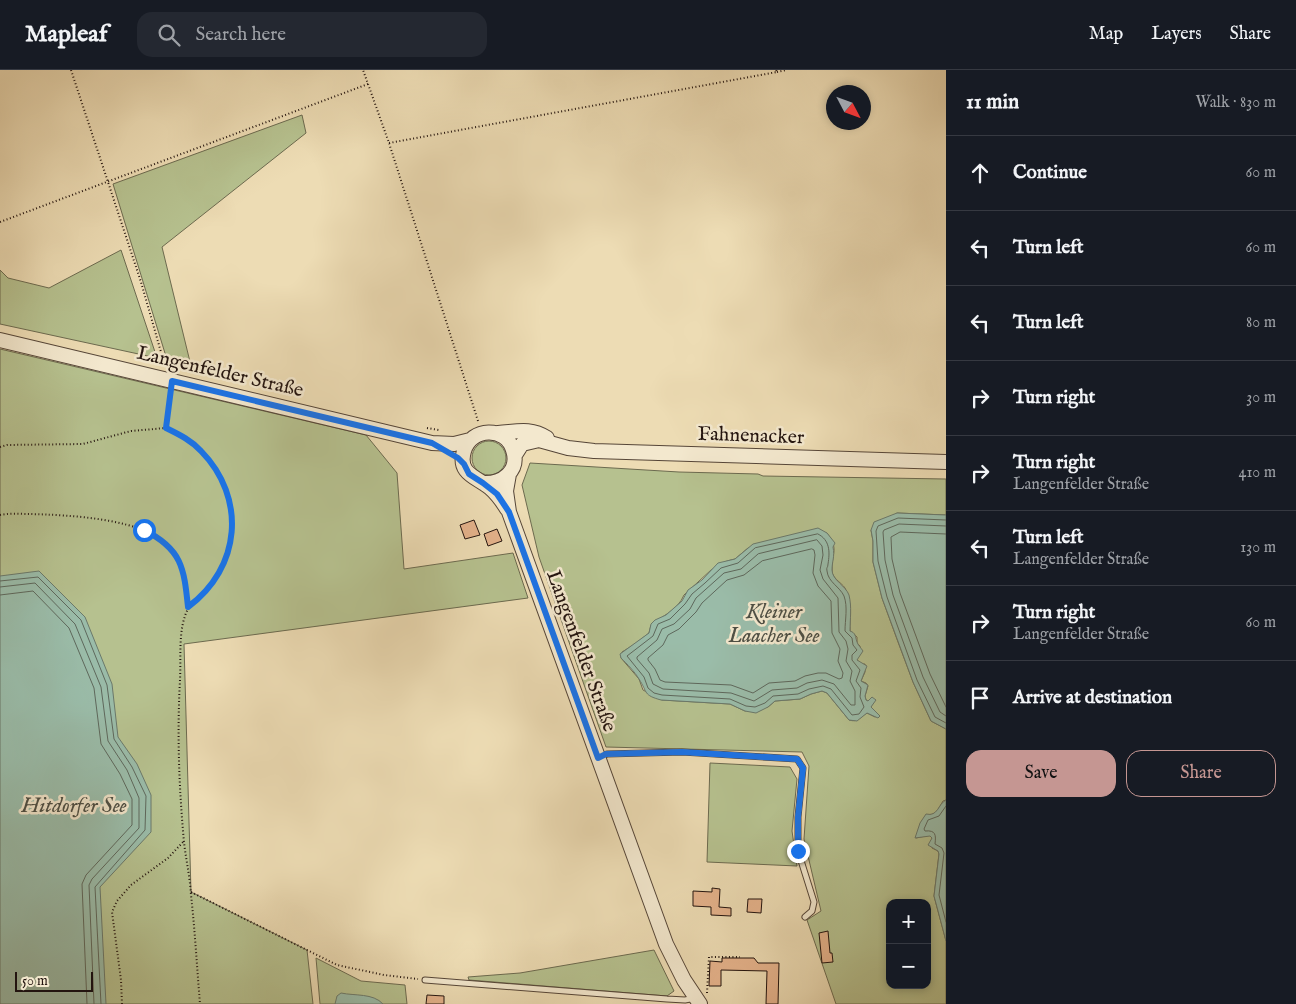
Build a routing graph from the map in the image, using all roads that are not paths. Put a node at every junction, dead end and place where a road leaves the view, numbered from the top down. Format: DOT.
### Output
graph roads {
  1 [pos="0,340"];
  2 [pos="498,433"];
  3 [pos="470,440"];
  4 [pos="432,443"];
  5 [pos="556,444"];
  6 [pos="514,455"];
  7 [pos="946,462"];
  8 [pos="464,464"];
  9 [pos="509,474"];
  10 [pos="483,483"];
  11 [pos="509,512"];
  12 [pos="602,756"];
  13 [pos="805,917"];
  14 [pos="425,980"];
  15 [pos="701,998"];
  1 -- 4 [label="street, Langenfelder Straße"];
  2 -- 3 [label="street, Langenfelder Straße"];
  2 -- 5 [label="street, Fahnenacker"];
  2 -- 6 [label="street"];
  3 -- 4 [label="street, Langenfelder Straße"];
  3 -- 8 [label="street"];
  4 -- 8 [label="street, Langenfelder Straße"];
  5 -- 6 [label="street, Fahnenacker"];
  5 -- 7 [label="street, Fahnenacker"];
  6 -- 9 [label="street, Langenfelder Straße"];
  8 -- 10 [label="street, Langenfelder Straße"];
  9 -- 10 [label="street"];
  9 -- 11 [label="street, Langenfelder Straße"];
  10 -- 11 [label="street, Langenfelder Straße"];
  11 -- 12 [label="street, Langenfelder Straße"];
  12 -- 13 [label="lane, Langenfelder Straße"];
  12 -- 15 [label="street, Langenfelder Straße"];
  14 -- 15 [label="lane"];
}
